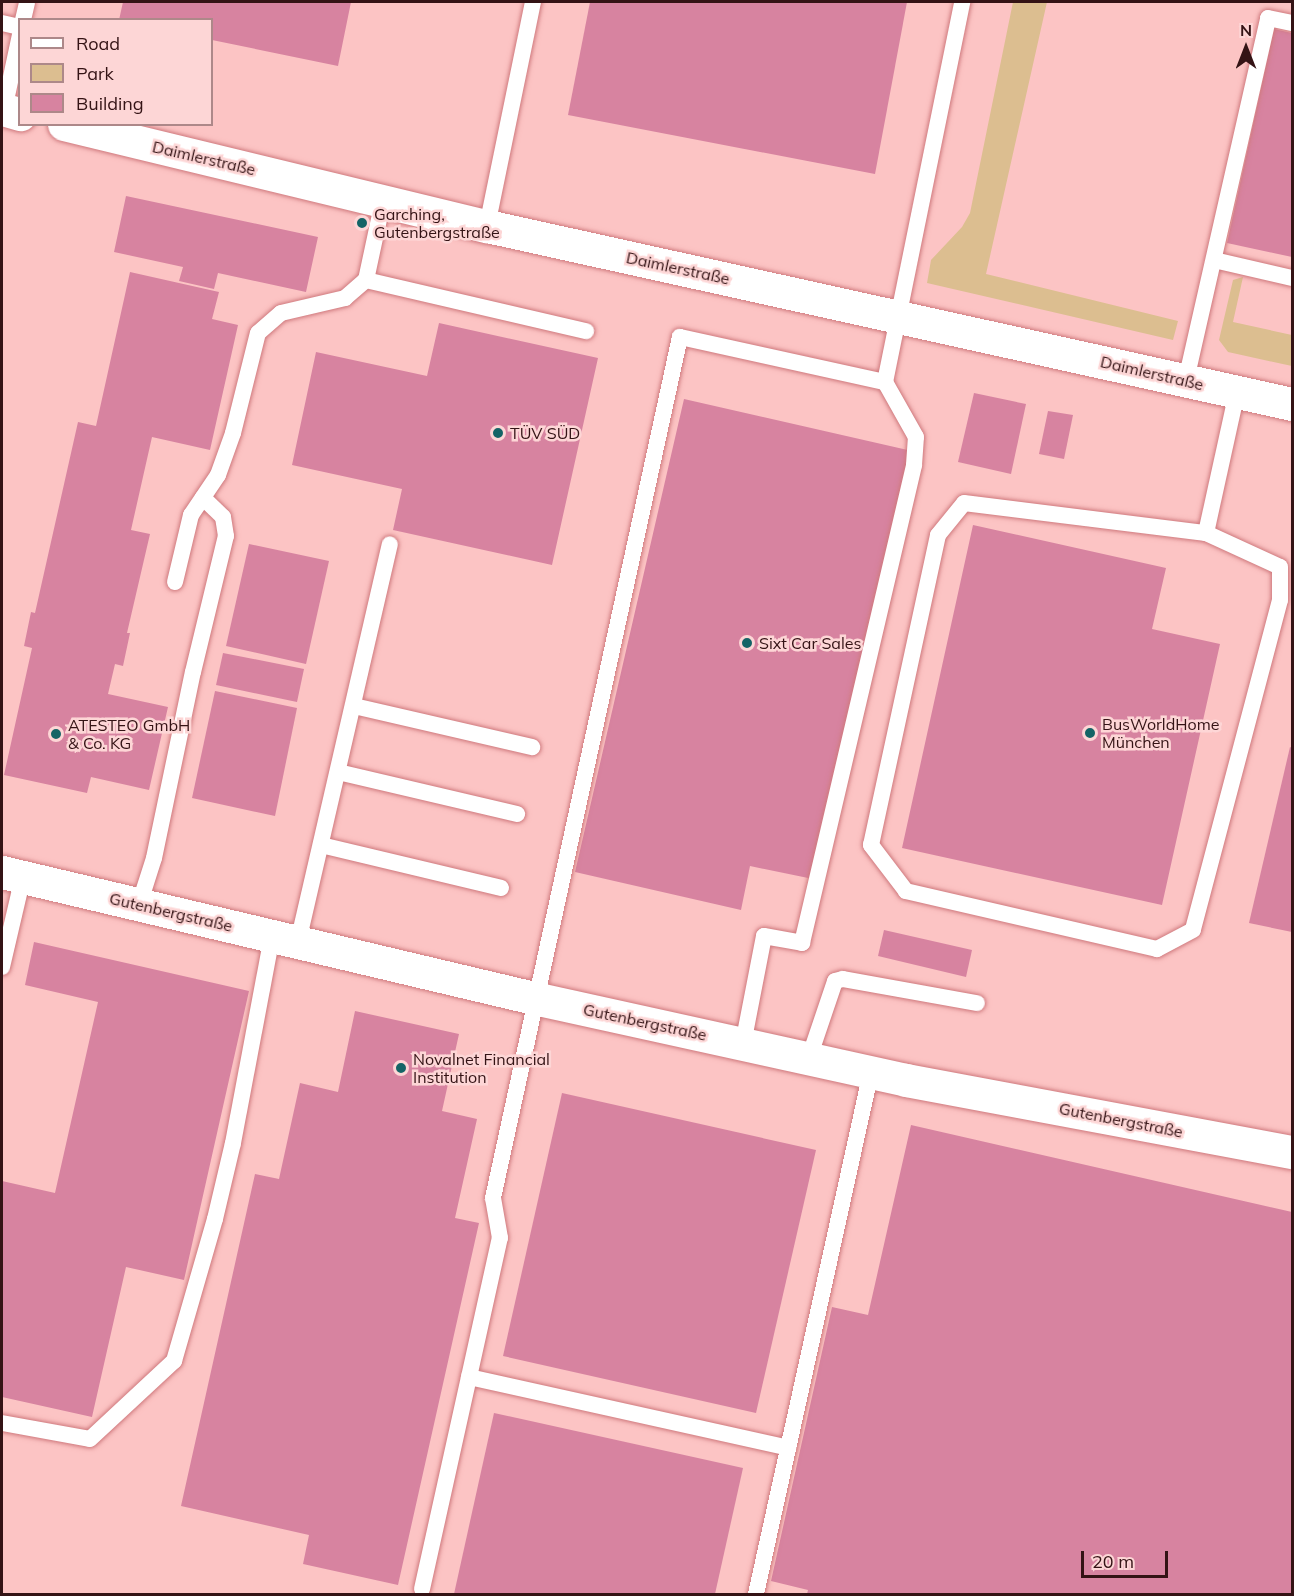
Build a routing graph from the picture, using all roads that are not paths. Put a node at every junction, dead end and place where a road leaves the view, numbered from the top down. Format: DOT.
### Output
graph roads {
  1 [pos="27,2"];
  2 [pos="532,2"];
  3 [pos="962,2"];
  4 [pos="23,18"];
  5 [pos="2,23"];
  6 [pos="1293,23"];
  7 [pos="18,27"];
  8 [pos="18,47"];
  9 [pos="7,113"];
  10 [pos="72,126"];
  11 [pos="383,201"];
  12 [pos="487,226"];
  13 [pos="1214,260"];
  14 [pos="1293,278"];
  15 [pos="366,280"];
  16 [pos="899,317"];
  17 [pos="586,331"];
  18 [pos="1186,380"];
  19 [pos="885,382"];
  20 [pos="1237,392"];
  21 [pos="1293,404"];
  22 [pos="203,498"];
  23 [pos="1206,533"];
  24 [pos="390,544"];
  25 [pos="175,582"];
  26 [pos="354,706"];
  27 [pos="532,747"];
  28 [pos="339,772"];
  29 [pos="518,814"];
  30 [pos="321,845"];
  31 [pos="12,875"];
  32 [pos="501,888"];
  33 [pos="139,905"];
  34 [pos="285,939"];
  35 [pos="2,968"];
  36 [pos="538,999"];
  37 [pos="976,1003"];
  38 [pos="743,1044"];
  39 [pos="809,1059"];
  40 [pos="871,1072"];
  41 [pos="1293,1152"];
  42 [pos="469,1377"];
  43 [pos="2,1423"];
  44 [pos="788,1448"];
  45 [pos="422,1589"];
  46 [pos="756,1594"];
  1 -- 4 [label="lane"];
  2 -- 12 [label="lane"];
  3 -- 16 [label="lane"];
  5 -- 7 [label="lane"];
  6 -- 13 [label="lane"];
  8 -- 9 [label="lane"];
  10 -- 11 [label="street, Daimlerstraße"];
  11 -- 12 [label="street, Daimlerstraße"];
  11 -- 15 [label="lane"];
  12 -- 16 [label="street, Daimlerstraße"];
  13 -- 14 [label="lane"];
  13 -- 18 [label="lane"];
  15 -- 17 [label="lane"];
  15 -- 22 [label="lane"];
  16 -- 18 [label="street, Daimlerstraße"];
  16 -- 19 [label="lane"];
  18 -- 20 [label="street, Daimlerstraße"];
  19 -- 36 [label="lane"];
  19 -- 38 [label="lane"];
  20 -- 21 [label="street, Daimlerstraße"];
  20 -- 23 [label="lane"];
  22 -- 25 [label="lane"];
  22 -- 33 [label="lane"];
  23 -- 23 [label="lane"];
  24 -- 26 [label="lane"];
  26 -- 27 [label="lane"];
  26 -- 28 [label="lane"];
  28 -- 29 [label="lane"];
  28 -- 30 [label="lane"];
  30 -- 32 [label="lane"];
  30 -- 34 [label="lane"];
  31 -- 33 [label="street, Gutenbergstraße"];
  31 -- 35 [label="lane"];
  33 -- 34 [label="street, Gutenbergstraße"];
  34 -- 36 [label="street, Gutenbergstraße"];
  34 -- 43 [label="lane"];
  36 -- 38 [label="street, Gutenbergstraße"];
  36 -- 42 [label="lane"];
  37 -- 39 [label="lane"];
  38 -- 39 [label="street, Gutenbergstraße"];
  39 -- 40 [label="street, Gutenbergstraße"];
  40 -- 41 [label="street, Gutenbergstraße"];
  40 -- 44 [label="lane"];
  42 -- 44 [label="lane"];
  42 -- 45 [label="lane"];
  44 -- 46 [label="lane"];
}
